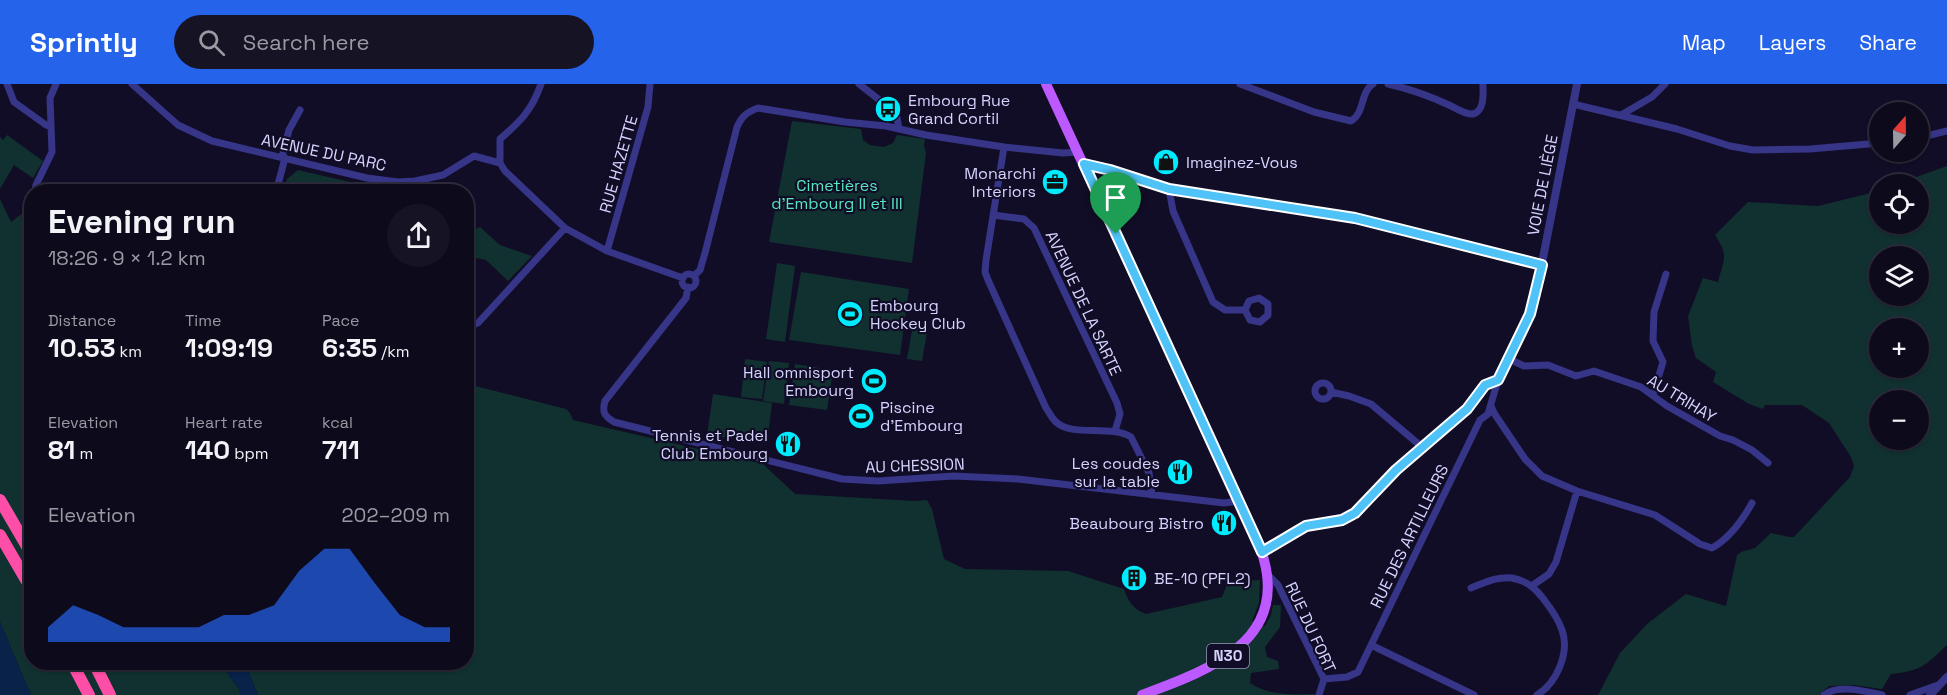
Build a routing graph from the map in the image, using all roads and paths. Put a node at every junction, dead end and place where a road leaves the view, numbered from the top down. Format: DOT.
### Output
graph roads {
  1 [pos="7,84"];
  2 [pos="56,84"];
  3 [pos="132,84"];
  4 [pos="541,84"];
  5 [pos="650,84"];
  6 [pos="860,84"];
  7 [pos="1046,84"];
  8 [pos="1240,84"];
  9 [pos="1373,84"];
  10 [pos="1388,84"];
  11 [pos="1483,84"];
  12 [pos="1577,84"];
  13 [pos="1665,84"];
  14 [pos="1573,104"];
  15 [pos="300,110"];
  16 [pos="1621,115"];
  17 [pos="50,126"];
  18 [pos="899,129"];
  19 [pos="1947,131"];
  20 [pos="1929,135"];
  21 [pos="1869,144"];
  22 [pos="1004,147"];
  23 [pos="1078,152"];
  24 [pos="284,158"];
  25 [pos="500,163"];
  26 [pos="1084,164"];
  27 [pos="36,184"];
  28 [pos="278,184"];
  29 [pos="1169,189"];
  30 [pos="993,215"];
  31 [pos="566,228"];
  32 [pos="607,251"];
  33 [pos="1542,265"];
  34 [pos="1666,274"];
  35 [pos="694,276"];
  36 [pos="683,278"];
  37 [pos="688,287"];
  38 [pos="1245,310"];
  39 [pos="474,323"];
  40 [pos="1509,359"];
  41 [pos="1498,380"];
  42 [pos="1331,392"];
  43 [pos="1653,395"];
  44 [pos="1491,406"];
  45 [pos="1115,431"];
  46 [pos="1422,447"];
  47 [pos="1768,464"];
  48 [pos="1577,491"];
  49 [pos="1152,495"];
  50 [pos="0,500"];
  51 [pos="1239,501"];
  52 [pos="1752,503"];
  53 [pos="0,535"];
  54 [pos="24,541"];
  55 [pos="1262,552"];
  56 [pos="1267,574"];
  57 [pos="24,576"];
  58 [pos="1533,585"];
  59 [pos="1471,588"];
  60 [pos="1371,645"];
  61 [pos="76,670"];
  62 [pos="97,670"];
  63 [pos="1947,677"];
  64 [pos="1324,679"];
  65 [pos="1938,685"];
  66 [pos="89,695"];
  67 [pos="110,695"];
  68 [pos="1142,695"];
  69 [pos="1319,695"];
  70 [pos="1474,695"];
  71 [pos="1537,695"];
  72 [pos="1824,695"];
  73 [pos="1882,695"];
  74 [pos="1910,695"];
  75 [pos="1930,695"];
  1 -- 17 [label="street"];
  2 -- 17 [label="street"];
  3 -- 24 [label="street, AVENUE DU PARC"];
  4 -- 25 [label="street"];
  5 -- 32 [label="street, RUE HAZETTE"];
  6 -- 18 [label="street"];
  7 -- 23 [label="main road, N30"];
  8 -- 9 [label="street"];
  10 -- 11 [label="street"];
  12 -- 14 [label="street, VOIE DE LIÈGE"];
  13 -- 16 [label="street"];
  14 -- 16 [label="street"];
  14 -- 33 [label="street, VOIE DE LIÈGE"];
  15 -- 24 [label="street"];
  16 -- 21 [label="street"];
  17 -- 27 [label="street"];
  18 -- 22 [label="street"];
  18 -- 35 [label="street"];
  19 -- 20 [label="street"];
  22 -- 23 [label="street"];
  22 -- 30 [label="street"];
  23 -- 26 [label="main road, N30"];
  24 -- 25 [label="street, AVENUE DU PARC"];
  24 -- 28 [label="street"];
  25 -- 31 [label="street"];
  26 -- 29 [label="street"];
  26 -- 51 [label="main road, N30"];
  29 -- 33 [label="street"];
  29 -- 38 [label="street"];
  30 -- 45 [label="street, AVENUE DE LA SARTE"];
  30 -- 45 [label="street"];
  31 -- 32 [label="street"];
  31 -- 39 [label="street"];
  32 -- 36 [label="street"];
  33 -- 40 [label="street, VOIE DE LIÈGE"];
  34 -- 43 [label="street"];
  35 -- 36 [label="street"];
  35 -- 37 [label="street"];
  36 -- 37 [label="street"];
  37 -- 49 [label="street, AU CHESSION"];
  40 -- 41 [label="street, VOIE DE LIÈGE"];
  40 -- 43 [label="street, AU TRIHAY"];
  41 -- 44 [label="street, RUE DES ARTILLEURS"];
  41 -- 46 [label="street, VOIE DE LIÈGE"];
  42 -- 46 [label="street"];
  43 -- 47 [label="street, AU TRIHAY"];
  44 -- 48 [label="street"];
  44 -- 60 [label="street, RUE DES ARTILLEURS"];
  45 -- 49 [label="street"];
  46 -- 55 [label="street, VOIE DE LIÈGE"];
  48 -- 52 [label="street"];
  48 -- 58 [label="street"];
  49 -- 51 [label="street, AU CHESSION"];
  50 -- 54 [label="highway"];
  51 -- 55 [label="main road, N30"];
  53 -- 57 [label="highway"];
  55 -- 56 [label="main road, N30"];
  56 -- 64 [label="street, RUE DU FORT"];
  56 -- 68 [label="main road, N30"];
  58 -- 59 [label="street"];
  58 -- 71 [label="street"];
  60 -- 64 [label="street, RUE DES ARTILLEURS"];
  60 -- 70 [label="street"];
  61 -- 66 [label="highway"];
  62 -- 67 [label="highway"];
  63 -- 65 [label="street"];
  64 -- 69 [label="street, RUE DU FORT"];
  65 -- 74 [label="street"];
  65 -- 75 [label="street"];
  72 -- 73 [label="street"];
}
